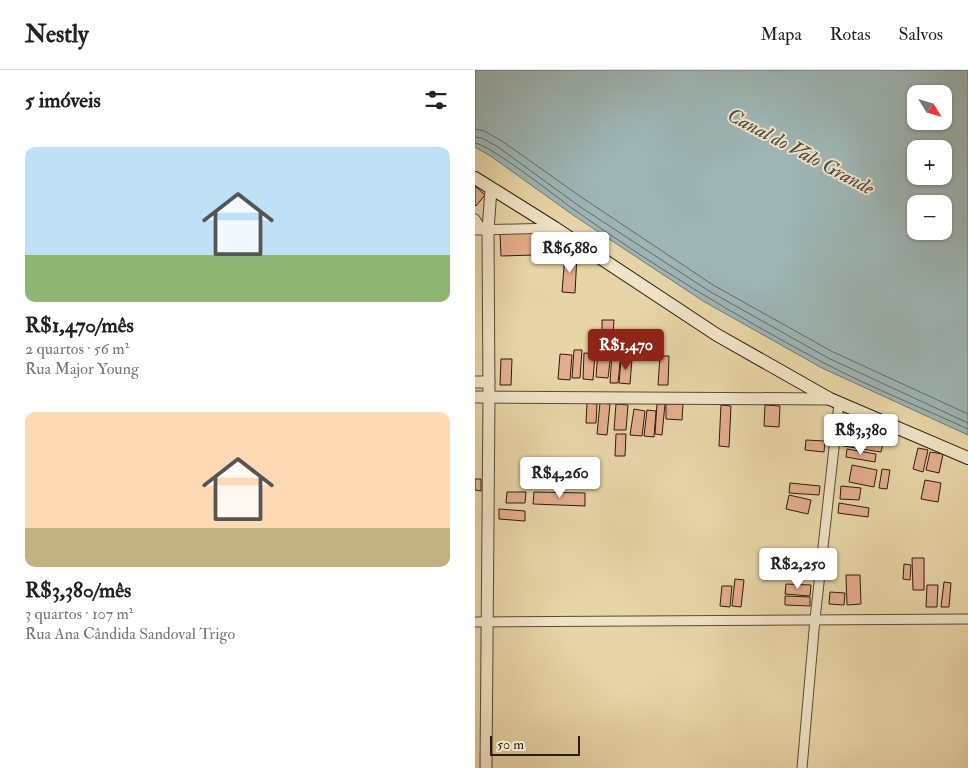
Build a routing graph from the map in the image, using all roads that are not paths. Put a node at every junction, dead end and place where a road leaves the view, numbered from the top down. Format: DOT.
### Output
graph roads {
  1 [pos="475,178"];
  2 [pos="491,189"];
  3 [pos="475,219"];
  4 [pos="555,228"];
  5 [pos="482,230"];
  6 [pos="475,382"];
  7 [pos="489,382"];
  8 [pos="475,397"];
  9 [pos="489,397"];
  10 [pos="834,401"];
  11 [pos="968,458"];
  12 [pos="968,618"];
  13 [pos="815,619"];
  14 [pos="487,621"];
  15 [pos="475,622"];
  16 [pos="486,768"];
  17 [pos="802,768"];
  1 -- 2 [label="main road"];
  2 -- 4 [label="main road"];
  2 -- 5 [label="street"];
  3 -- 5 [label="street"];
  4 -- 5 [label="street"];
  4 -- 10 [label="main road"];
  5 -- 7 [label="street"];
  6 -- 7 [label="street"];
  7 -- 9 [label="street"];
  8 -- 9 [label="street"];
  9 -- 10 [label="street"];
  9 -- 14 [label="street"];
  10 -- 11 [label="main road"];
  10 -- 13 [label="street"];
  12 -- 13 [label="street"];
  13 -- 14 [label="street"];
  13 -- 17 [label="street"];
  14 -- 15 [label="street"];
  14 -- 16 [label="street"];
}
